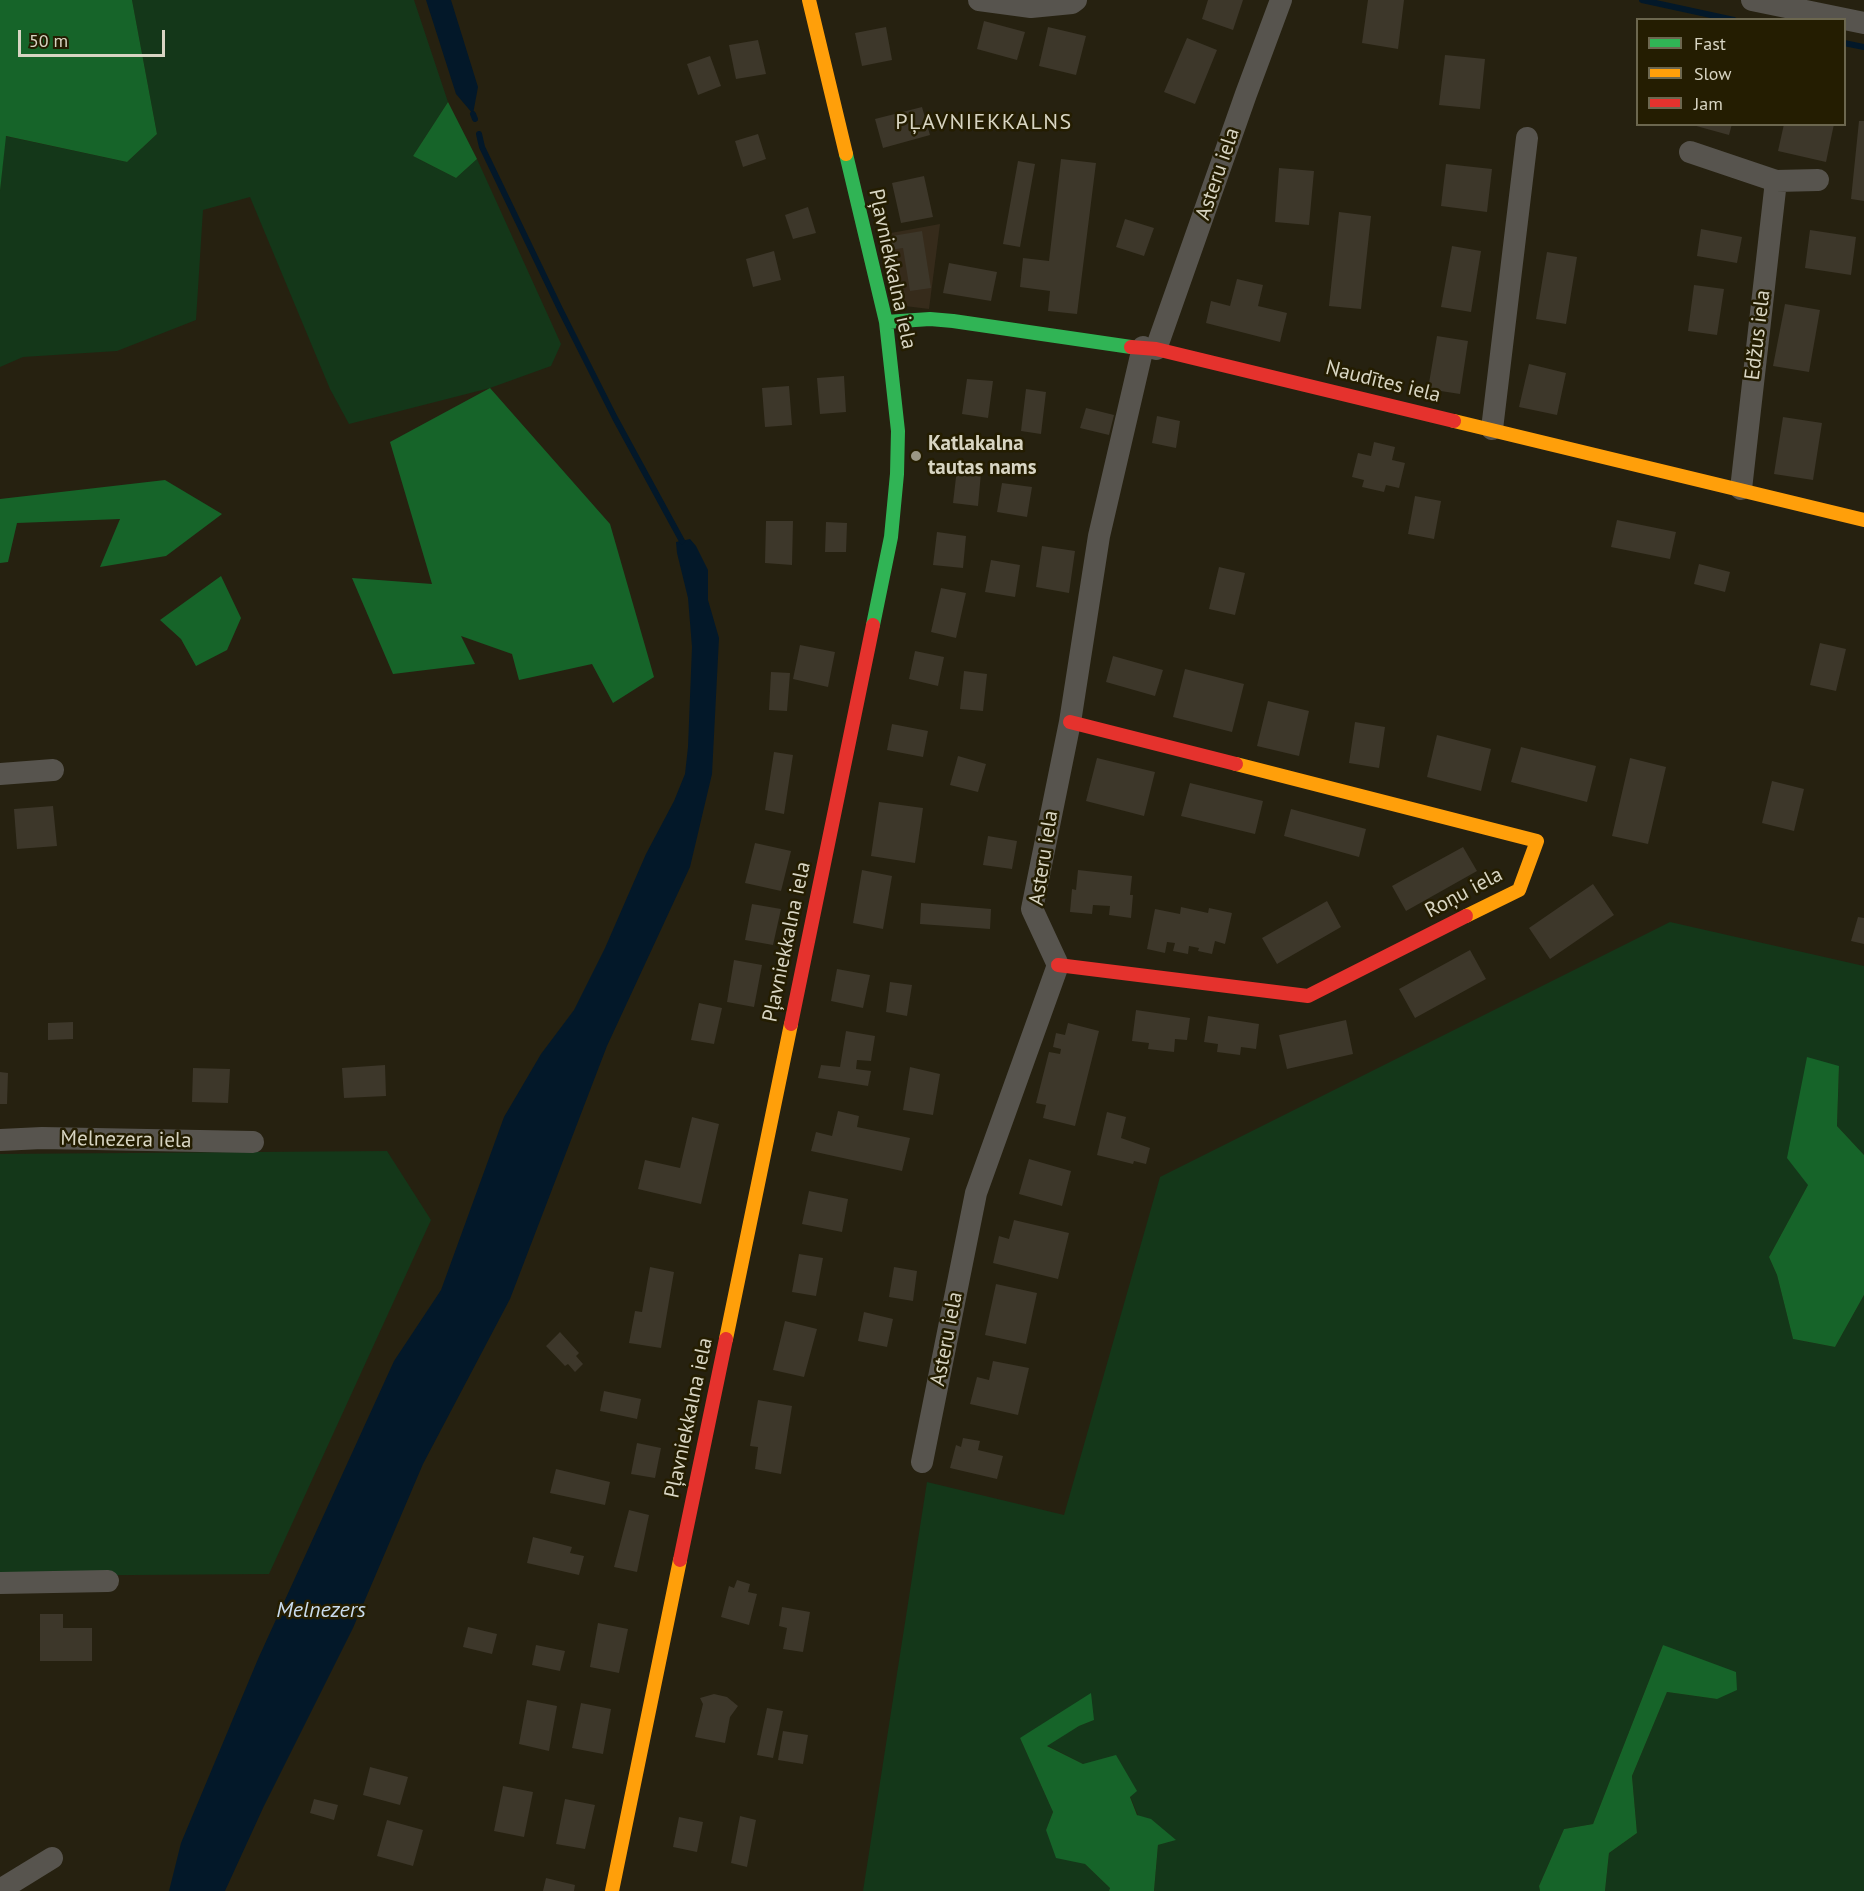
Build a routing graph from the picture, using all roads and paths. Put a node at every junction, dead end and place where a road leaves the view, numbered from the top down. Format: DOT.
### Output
graph roads {
  1 [pos="809,0"];
  2 [pos="979,0"];
  3 [pos="1076,0"];
  4 [pos="1281,0"];
  5 [pos="1752,0"];
  6 [pos="1840,18"];
  7 [pos="1846,19"];
  8 [pos="1864,23"];
  9 [pos="1527,138"];
  10 [pos="1690,152"];
  11 [pos="1818,180"];
  12 [pos="1776,181"];
  13 [pos="886,322"];
  14 [pos="1150,348"];
  15 [pos="1492,429"];
  16 [pos="1741,489"];
  17 [pos="1864,520"];
  18 [pos="1070,722"];
  19 [pos="53,771"];
  20 [pos="0,774"];
  21 [pos="1058,965"];
  22 [pos="0,1140"];
  23 [pos="253,1142"];
  24 [pos="922,1462"];
  25 [pos="108,1581"];
  26 [pos="0,1583"];
  27 [pos="52,1858"];
  28 [pos="0,1890"];
  29 [pos="612,1891"];
  1 -- 13 [label="street, Pļavniekkalna iela"];
  2 -- 3 [label="street"];
  4 -- 14 [label="street, Asteru iela"];
  5 -- 6 [label="street"];
  7 -- 8 [label="street"];
  9 -- 15 [label="street"];
  10 -- 12 [label="street"];
  11 -- 12 [label="street"];
  12 -- 16 [label="street, Edžus iela"];
  13 -- 14 [label="street, Naudītes iela"];
  13 -- 29 [label="street, Pļavniekkalna iela"];
  14 -- 15 [label="street, Naudītes iela"];
  14 -- 18 [label="street, Asteru iela"];
  15 -- 16 [label="street, Naudītes iela"];
  16 -- 17 [label="street, Naudītes iela"];
  18 -- 21 [label="street, Asteru iela"];
  18 -- 21 [label="street, Roņu iela"];
  19 -- 20 [label="street"];
  21 -- 24 [label="street, Asteru iela"];
  22 -- 23 [label="street, Melnezera iela"];
  25 -- 26 [label="street"];
  27 -- 28 [label="street"];
}
